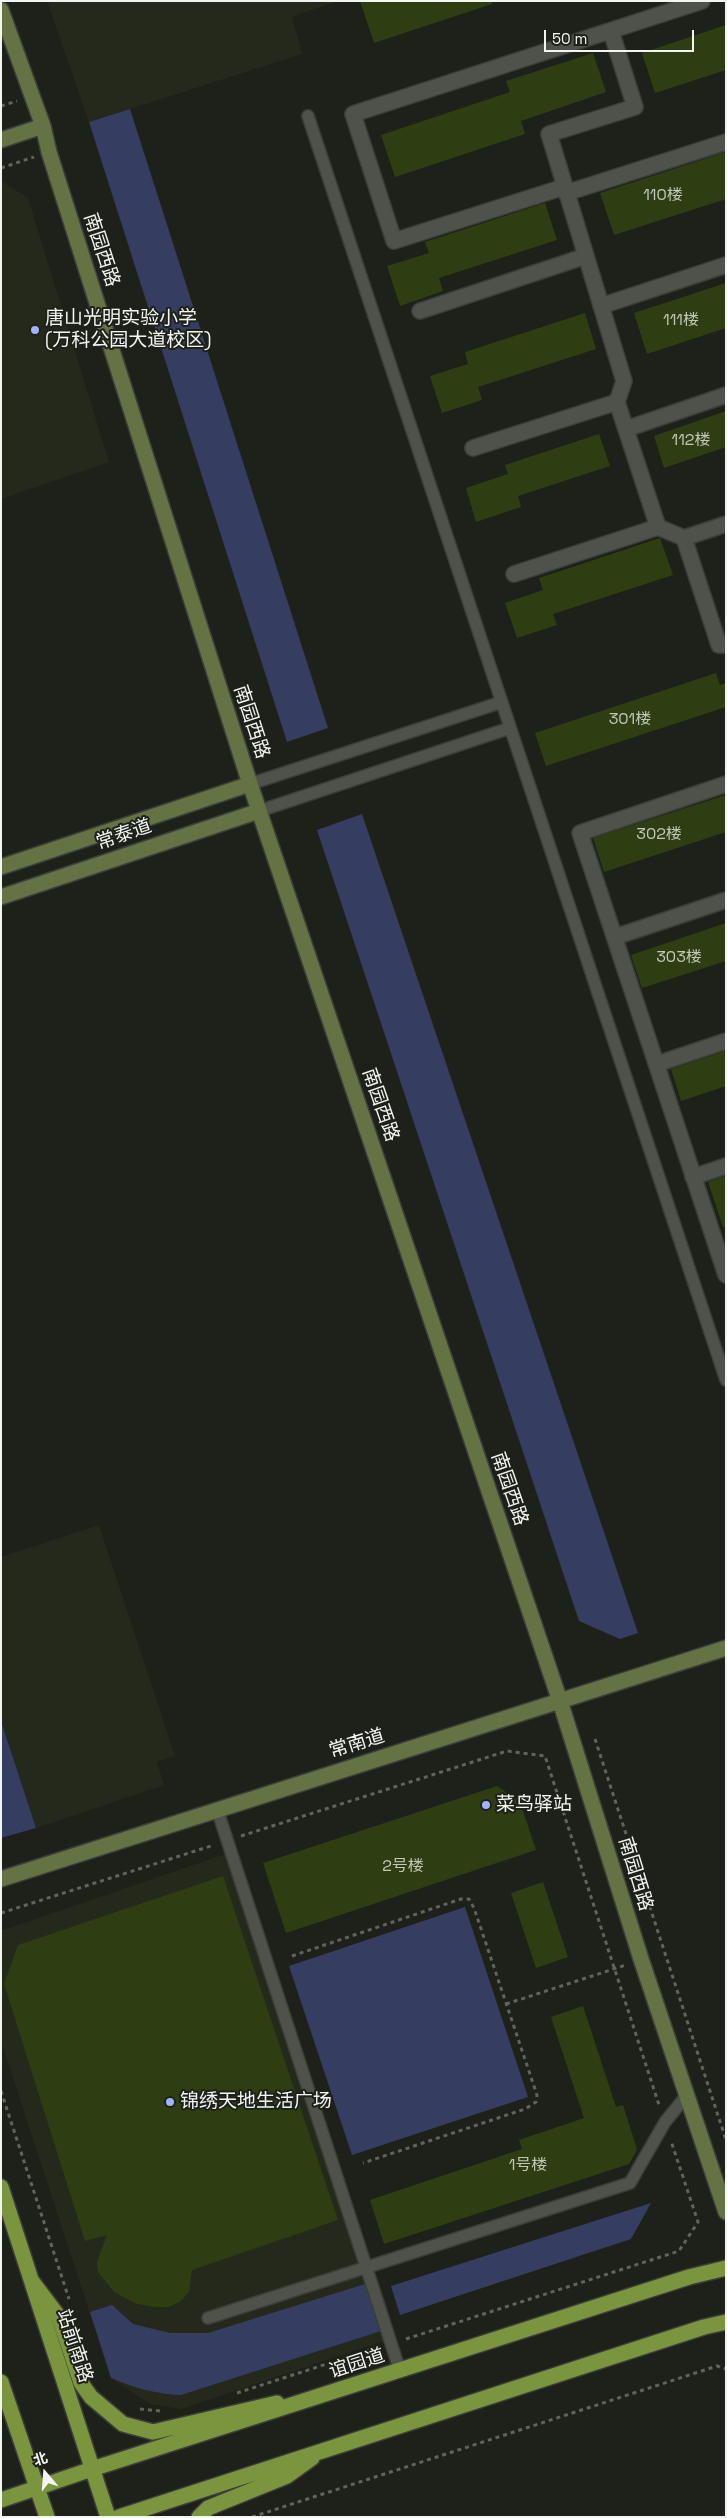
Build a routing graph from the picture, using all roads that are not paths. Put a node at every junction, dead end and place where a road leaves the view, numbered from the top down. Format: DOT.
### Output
graph roads {
  1 [pos="702,1"];
  2 [pos="1,10"];
  3 [pos="611,31"];
  4 [pos="308,116"];
  5 [pos="43,126"];
  6 [pos="1,140"];
  7 [pos="726,142"];
  8 [pos="565,190"];
  9 [pos="586,256"];
  10 [pos="726,265"];
  11 [pos="601,306"];
  12 [pos="420,311"];
  13 [pos="726,395"];
  14 [pos="617,402"];
  15 [pos="626,429"];
  16 [pos="473,448"];
  17 [pos="726,524"];
  18 [pos="658,527"];
  19 [pos="684,538"];
  20 [pos="514,574"];
  21 [pos="726,645"];
  22 [pos="502,702"];
  23 [pos="510,728"];
  24 [pos="250,784"];
  25 [pos="726,784"];
  26 [pos="259,811"];
  27 [pos="1,867"];
  28 [pos="1,898"];
  29 [pos="726,900"];
  30 [pos="615,937"];
  31 [pos="726,1042"];
  32 [pos="657,1064"];
  33 [pos="726,1166"];
  34 [pos="694,1176"];
  35 [pos="726,1275"];
  36 [pos="726,1380"];
  37 [pos="726,1648"];
  38 [pos="560,1701"];
  39 [pos="217,1809"];
  40 [pos="1,1879"];
  41 [pos="687,2095"];
  42 [pos="1,2187"];
  43 [pos="726,2212"];
  44 [pos="366,2266"];
  45 [pos="726,2268"];
  46 [pos="31,2280"];
  47 [pos="208,2318"];
  48 [pos="726,2322"];
  49 [pos="400,2371"];
  50 [pos="1,2382"];
  51 [pos="306,2401"];
  52 [pos="320,2451"];
  53 [pos="92,2469"];
  54 [pos="37,2487"];
  55 [pos="1,2500"];
  56 [pos="46,2517"];
  57 [pos="108,2517"];
  58 [pos="119,2517"];
  59 [pos="199,2517"];
  1 -- 3 [label="street"];
  2 -- 5 [label="street, 南园西路"];
  3 -- 8 [label="street"];
  3 -- 8 [label="street"];
  4 -- 22 [label="lane"];
  5 -- 6 [label="street"];
  5 -- 24 [label="street, 南园西路"];
  7 -- 8 [label="street"];
  8 -- 9 [label="street"];
  9 -- 11 [label="street"];
  9 -- 12 [label="street"];
  10 -- 11 [label="street"];
  11 -- 14 [label="street"];
  13 -- 15 [label="street"];
  14 -- 15 [label="street"];
  14 -- 16 [label="street"];
  15 -- 18 [label="street"];
  17 -- 19 [label="street"];
  18 -- 19 [label="street"];
  18 -- 20 [label="street"];
  19 -- 21 [label="street"];
  22 -- 23 [label="lane"];
  22 -- 24 [label="lane"];
  23 -- 26 [label="lane"];
  23 -- 36 [label="lane"];
  24 -- 26 [label="street, 南园西路"];
  24 -- 27 [label="street, 常泰道"];
  25 -- 30 [label="street"];
  26 -- 28 [label="street, 常泰道"];
  26 -- 38 [label="street, 南园西路"];
  29 -- 30 [label="street"];
  30 -- 32 [label="street"];
  31 -- 32 [label="street"];
  32 -- 34 [label="street"];
  33 -- 34 [label="street"];
  34 -- 35 [label="street"];
  37 -- 38 [label="street, 常南道"];
  38 -- 39 [label="street, 常南道"];
  38 -- 41 [label="street, 南园西路"];
  39 -- 40 [label="street, 常南道"];
  39 -- 44 [label="lane"];
  41 -- 43 [label="street, 南园西路"];
  41 -- 44 [label="lane"];
  42 -- 46 [label="main road, 站前南路"];
  44 -- 47 [label="lane"];
  44 -- 49 [label="lane"];
  45 -- 49 [label="main road, 谊园道"];
  46 -- 51 [label="main road"];
  46 -- 53 [label="main road, 站前南路"];
  48 -- 52 [label="main road"];
  49 -- 51 [label="main road, 谊园道"];
  50 -- 54 [label="main road"];
  51 -- 53 [label="main road, 谊园道"];
  52 -- 58 [label="main road"];
  52 -- 59 [label="main road"];
  53 -- 54 [label="main road, 谊园道"];
  53 -- 57 [label="main road, 站前南路"];
  54 -- 55 [label="main road, 谊园道"];
  54 -- 56 [label="main road"];
}
